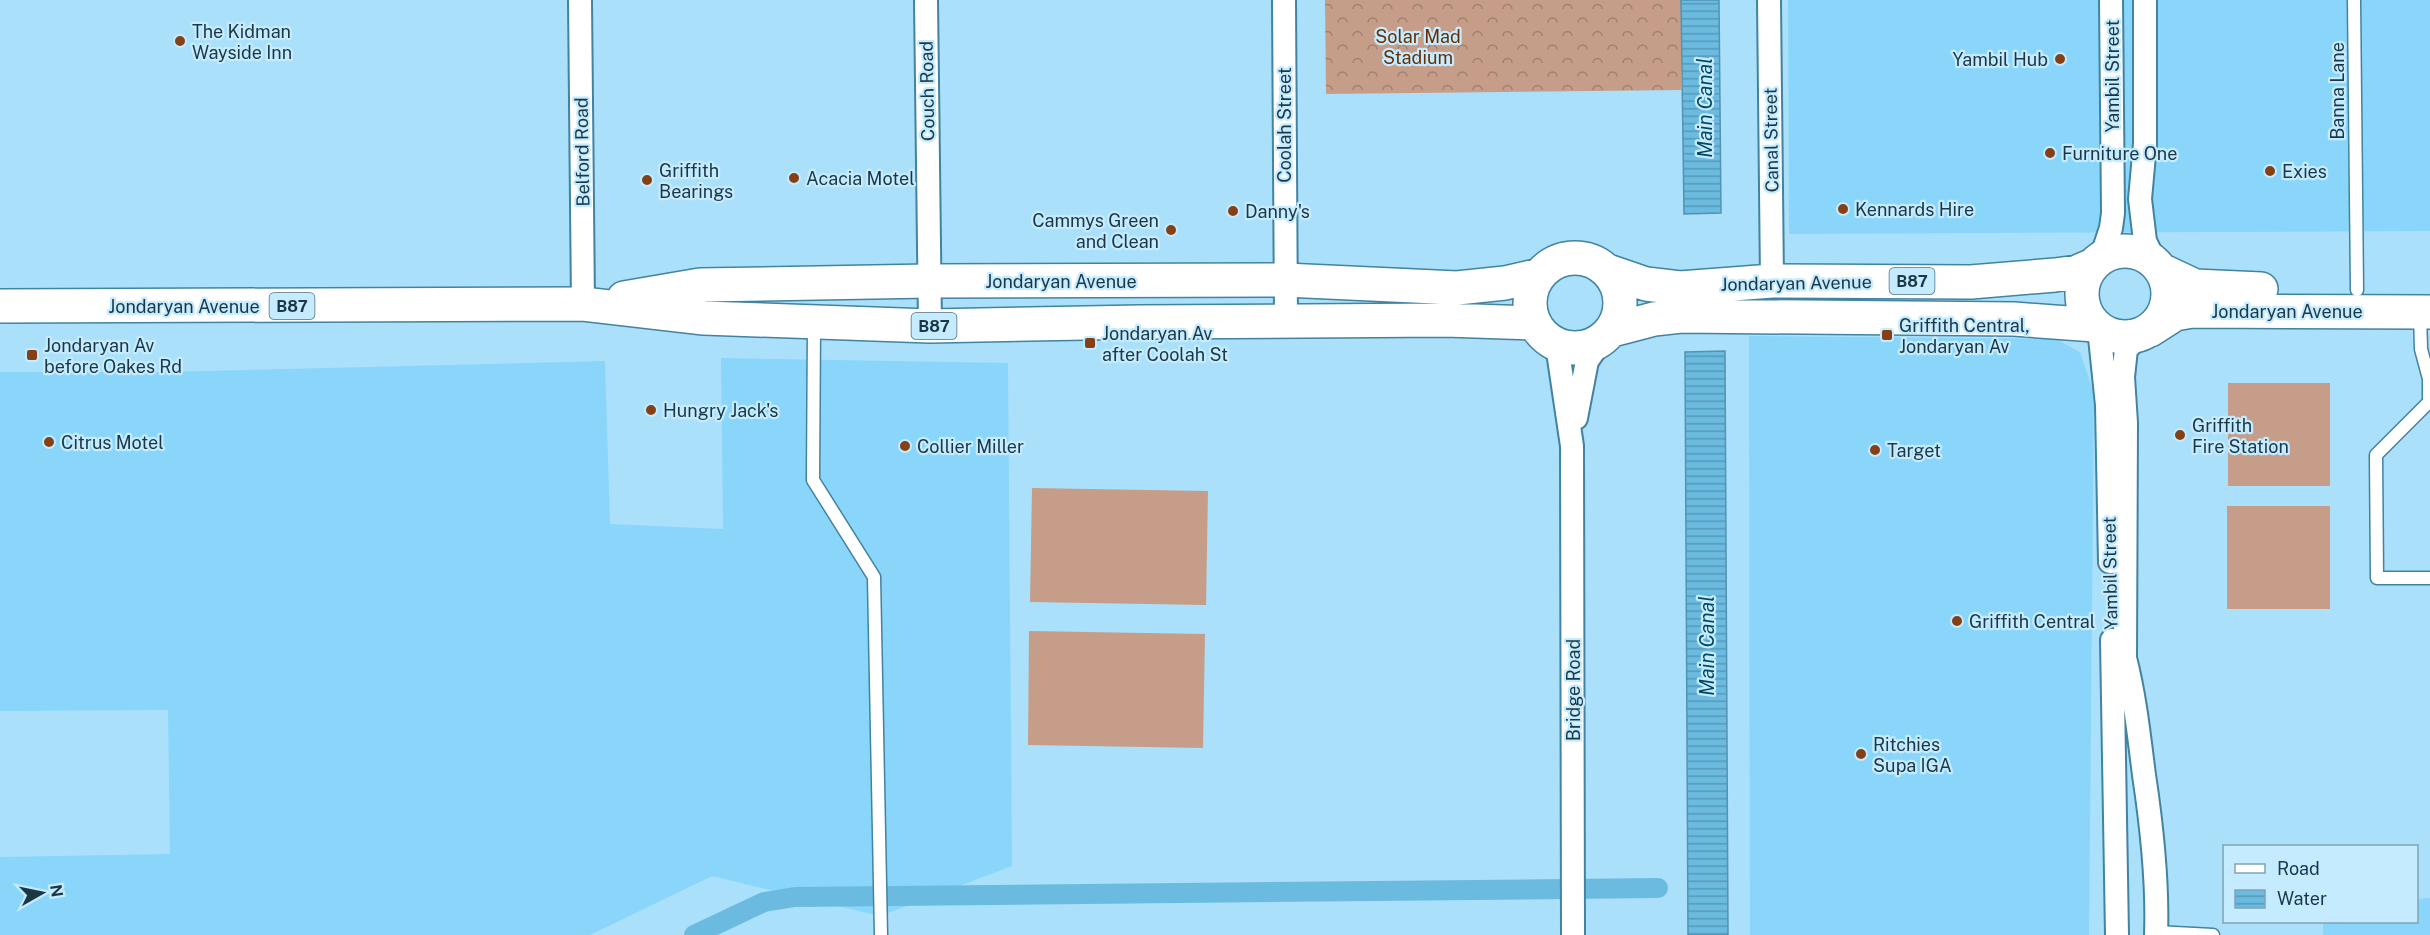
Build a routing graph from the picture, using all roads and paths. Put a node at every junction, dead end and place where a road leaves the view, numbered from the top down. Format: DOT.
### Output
graph roads {
  1 [pos="580,0"];
  2 [pos="926,0"];
  3 [pos="1284,0"];
  4 [pos="1769,0"];
  5 [pos="2111,0"];
  6 [pos="2145,0"];
  7 [pos="2354,0"];
  8 [pos="2097,262"];
  9 [pos="2159,267"];
  10 [pos="1608,271"];
  11 [pos="1540,275"];
  12 [pos="1285,280"];
  13 [pos="929,281"];
  14 [pos="1772,281"];
  15 [pos="2357,290"];
  16 [pos="1730,300"];
  17 [pos="1681,302"];
  18 [pos="583,304"];
  19 [pos="0,306"];
  20 [pos="2427,306"];
  21 [pos="814,322"];
  22 [pos="1286,322"];
  23 [pos="1534,322"];
  24 [pos="930,327"];
  25 [pos="2097,327"];
  26 [pos="2146,332"];
  27 [pos="1606,336"];
  28 [pos="1557,345"];
  29 [pos="1572,446"];
  30 [pos="2430,578"];
  31 [pos="2134,696"];
  32 [pos="2115,818"];
  33 [pos="2156,934"];
  34 [pos="881,935"];
  35 [pos="1574,935"];
  36 [pos="2117,935"];
  37 [pos="2213,935"];
  1 -- 18 [label="street, Belford Road"];
  2 -- 13 [label="street, Couch Road"];
  3 -- 12 [label="street, Coolah Street"];
  4 -- 14 [label="street, Canal Street"];
  5 -- 8 [label="street, Yambil Street"];
  6 -- 9 [label="street, Yambil Street"];
  7 -- 15 [label="lane, Banna Lane"];
  8 -- 9 [label="main road, B87"];
  8 -- 14 [label="main road, Jondaryan Avenue / B87"];
  8 -- 25 [label="main road"];
  9 -- 15 [label="main road, Jondaryan Avenue / B87"];
  9 -- 26 [label="main road"];
  10 -- 11 [label="main road, B87"];
  10 -- 17 [label="main road, Jondaryan Avenue / B87"];
  10 -- 27 [label="main road"];
  11 -- 12 [label="main road, Jondaryan Avenue / B87"];
  11 -- 23 [label="main road"];
  12 -- 13 [label="main road, Jondaryan Avenue / B87"];
  12 -- 22 [label="street, Coolah Street"];
  13 -- 18 [label="main road, Jondaryan Avenue / B87"];
  13 -- 24 [label="street, Couch Road"];
  14 -- 16 [label="main road, Jondaryan Avenue / B87"];
  15 -- 20 [label="main road, Jondaryan Avenue / B87"];
  16 -- 17 [label="main road, Jondaryan Avenue / B87"];
  16 -- 25 [label="main road, Jondaryan Avenue / B87"];
  17 -- 27 [label="main road, Jondaryan Avenue / B87"];
  18 -- 19 [label="main road, Jondaryan Avenue / B87"];
  18 -- 21 [label="main road, Jondaryan Avenue / B87"];
  20 -- 26 [label="main road, Jondaryan Avenue"];
  20 -- 30 [label="lane"];
  21 -- 24 [label="main road, Jondaryan Avenue / B87"];
  21 -- 34 [label="lane"];
  22 -- 23 [label="main road, Jondaryan Avenue / B87"];
  22 -- 24 [label="main road, Jondaryan Avenue / B87"];
  23 -- 28 [label="main road"];
  25 -- 26 [label="main road, B87"];
  25 -- 32 [label="street, Yambil Street"];
  26 -- 31 [label="street, Yambil Street"];
  27 -- 28 [label="main road, B87"];
  27 -- 29 [label="street, Bridge Road"];
  28 -- 29 [label="street, Bridge Road"];
  29 -- 35 [label="street, Bridge Road"];
  31 -- 32 [label="street, Yambil Street"];
  31 -- 33 [label="street, Yambil Street"];
  32 -- 36 [label="street, Yambil Street"];
  33 -- 37 [label="lane"];
}
